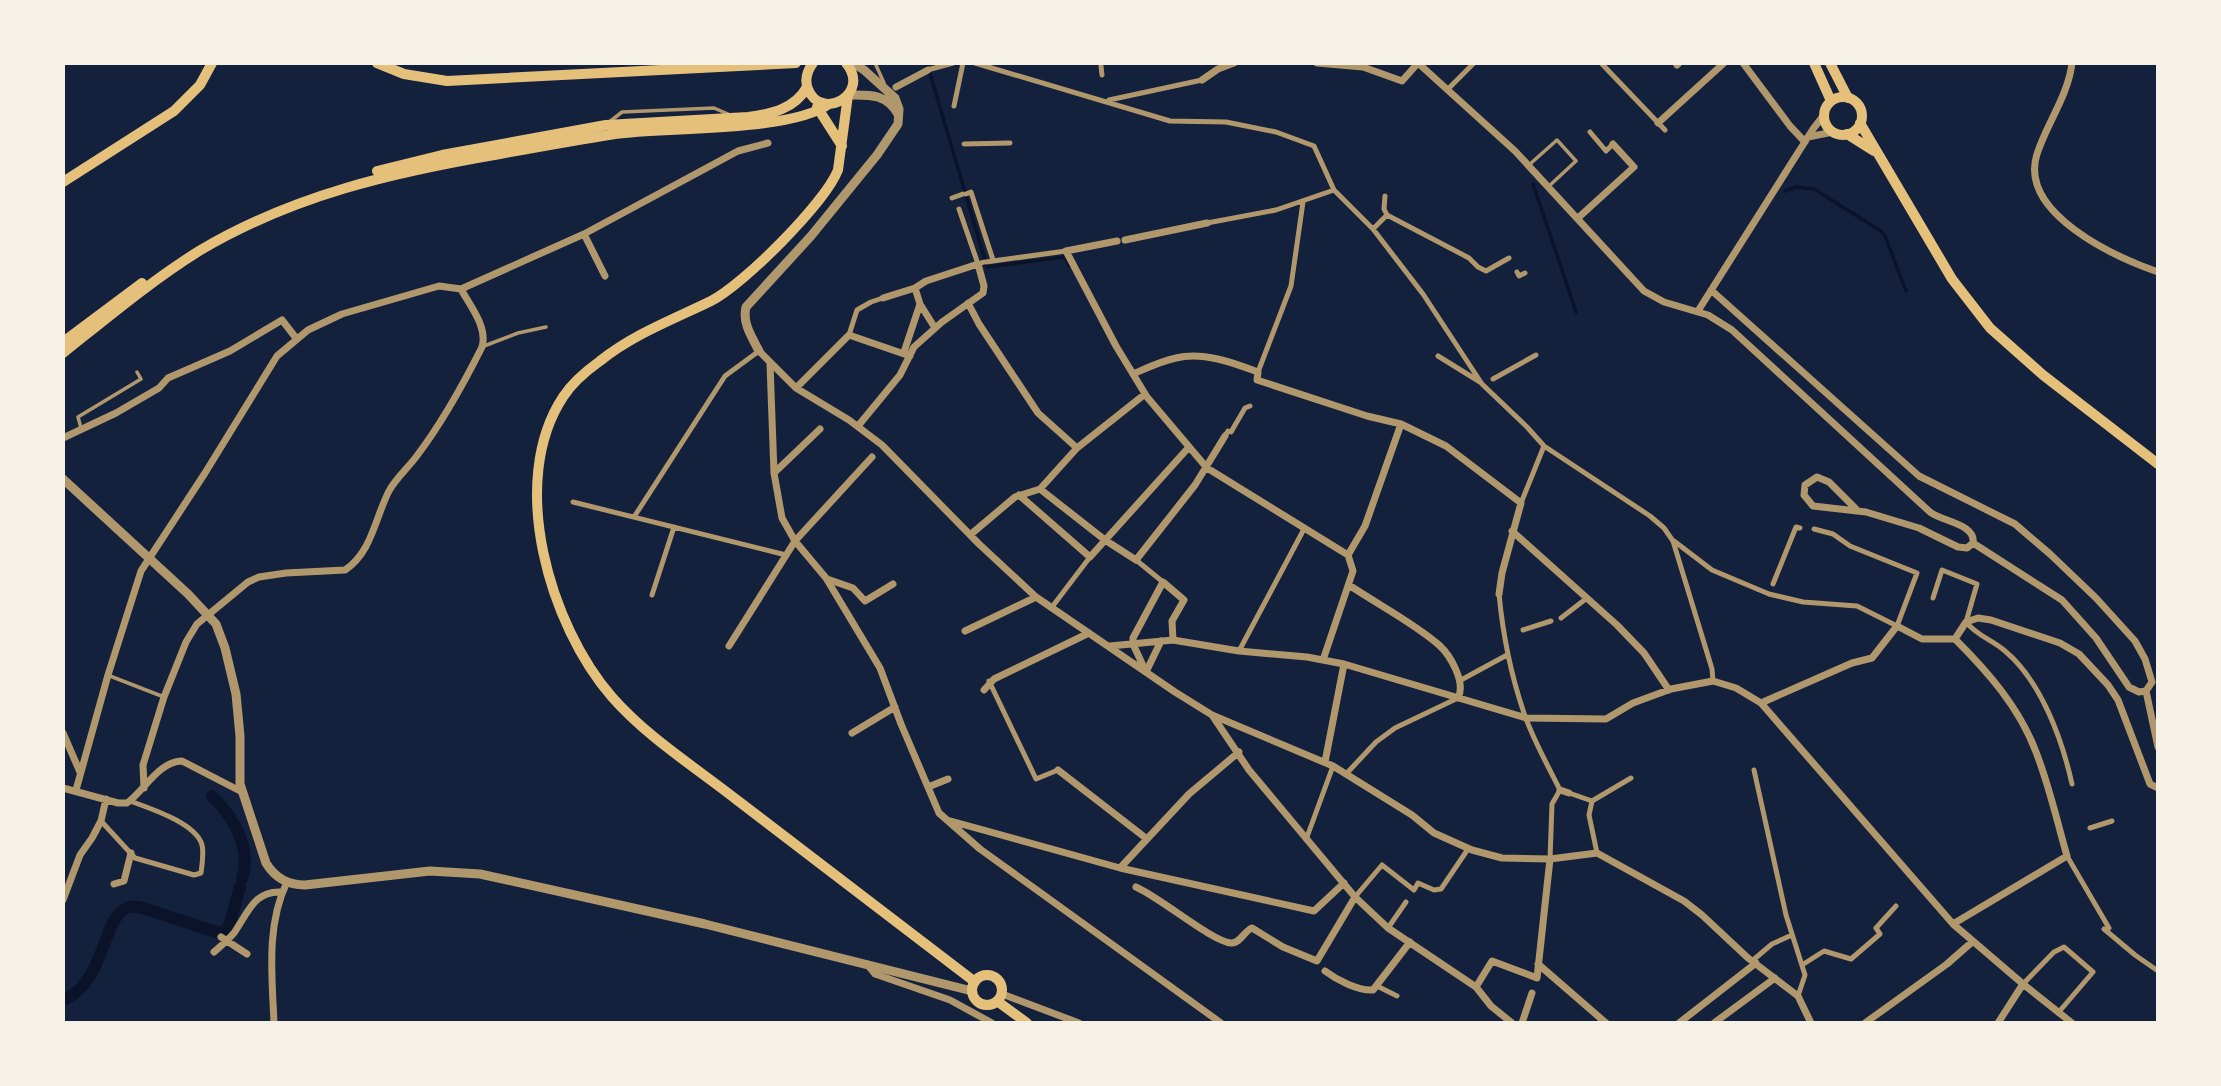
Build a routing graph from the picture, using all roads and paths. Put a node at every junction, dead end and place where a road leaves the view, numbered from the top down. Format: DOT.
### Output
graph roads {
  1 [pos="212,63"];
  2 [pos="377,63"];
  3 [pos="395,63"];
  4 [pos="846,63"];
  5 [pos="853,63"];
  6 [pos="875,63"];
  7 [pos="953,63"];
  8 [pos="963,63"];
  9 [pos="975,63"];
  10 [pos="1234,63"];
  11 [pos="1322,63"];
  12 [pos="1418,63"];
  13 [pos="1474,63"];
  14 [pos="1724,63"];
  15 [pos="1743,63"];
  16 [pos="1814,63"];
  17 [pos="1830,63"];
  18 [pos="2072,63"];
  19 [pos="764,64"];
  20 [pos="1603,64"];
  21 [pos="1101,66"];
  22 [pos="800,69"];
  23 [pos="929,70"];
  24 [pos="404,74"];
  25 [pos="1102,75"];
  26 [pos="853,77"];
  27 [pos="1202,80"];
  28 [pos="1447,90"];
  29 [pos="889,92"];
  30 [pos="848,95"];
  31 [pos="1848,97"];
  32 [pos="815,99"];
  33 [pos="1106,101"];
  34 [pos="1832,101"];
  35 [pos="829,104"];
  36 [pos="954,106"];
  37 [pos="813,113"];
  38 [pos="1824,115"];
  39 [pos="1658,123"];
  40 [pos="1860,123"];
  41 [pos="1665,130"];
  42 [pos="1590,132"];
  43 [pos="1833,132"];
  44 [pos="1847,134"];
  45 [pos="1806,140"];
  46 [pos="768,143"];
  47 [pos="1010,143"];
  48 [pos="964,144"];
  49 [pos="1613,144"];
  50 [pos="842,146"];
  51 [pos="1878,154"];
  52 [pos="1528,166"];
  53 [pos="63,182"];
  54 [pos="1548,187"];
  55 [pos="1334,190"];
  56 [pos="1385,196"];
  57 [pos="952,198"];
  58 [pos="1303,202"];
  59 [pos="959,209"];
  60 [pos="1387,215"];
  61 [pos="1578,218"];
  62 [pos="1207,223"];
  63 [pos="1373,229"];
  64 [pos="584,234"];
  65 [pos="1066,251"];
  66 [pos="1509,258"];
  67 [pos="985,262"];
  68 [pos="1517,272"];
  69 [pos="2158,272"];
  70 [pos="1525,273"];
  71 [pos="605,276"];
  72 [pos="915,288"];
  73 [pos="461,289"];
  74 [pos="1711,290"];
  75 [pos="883,298"];
  76 [pos="920,304"];
  77 [pos="966,304"];
  78 [pos="1698,311"];
  79 [pos="545,327"];
  80 [pos="935,328"];
  81 [pos="849,335"];
  82 [pos="296,338"];
  83 [pos="63,342"];
  84 [pos="482,347"];
  85 [pos="759,351"];
  86 [pos="63,353"];
  87 [pos="907,354"];
  88 [pos="1536,355"];
  89 [pos="1438,356"];
  90 [pos="770,363"];
  91 [pos="137,372"];
  92 [pos="1258,372"];
  93 [pos="1133,373"];
  94 [pos="1493,379"];
  95 [pos="1484,383"];
  96 [pos="796,388"];
  97 [pos="1146,395"];
  98 [pos="1250,406"];
  99 [pos="1401,424"];
  100 [pos="858,426"];
  101 [pos="820,429"];
  102 [pos="82,430"];
  103 [pos="1227,434"];
  104 [pos="63,438"];
  105 [pos="1544,446"];
  106 [pos="1189,447"];
  107 [pos="1077,448"];
  108 [pos="872,457"];
  109 [pos="2158,464"];
  110 [pos="1207,468"];
  111 [pos="774,473"];
  112 [pos="63,479"];
  113 [pos="1040,489"];
  114 [pos="1019,495"];
  115 [pos="573,502"];
  116 [pos="1521,503"];
  117 [pos="1856,509"];
  118 [pos="634,517"];
  119 [pos="674,527"];
  120 [pos="1798,527"];
  121 [pos="1304,529"];
  122 [pos="1814,529"];
  123 [pos="1512,531"];
  124 [pos="970,535"];
  125 [pos="1105,540"];
  126 [pos="795,541"];
  127 [pos="1674,541"];
  128 [pos="1973,543"];
  129 [pos="786,555"];
  130 [pos="1348,555"];
  131 [pos="1090,557"];
  132 [pos="149,558"];
  133 [pos="1136,560"];
  134 [pos="826,578"];
  135 [pos="1163,583"];
  136 [pos="893,584"];
  137 [pos="1349,585"];
  138 [pos="1771,589"];
  139 [pos="1500,594"];
  140 [pos="652,595"];
  141 [pos="1036,597"];
  142 [pos="1587,598"];
  143 [pos="1933,598"];
  144 [pos="864,601"];
  145 [pos="856,605"];
  146 [pos="1052,607"];
  147 [pos="208,614"];
  148 [pos="1561,618"];
  149 [pos="1551,621"];
  150 [pos="1966,622"];
  151 [pos="1897,626"];
  152 [pos="1522,630"];
  153 [pos="965,631"];
  154 [pos="1089,633"];
  155 [pos="1955,639"];
  156 [pos="1173,640"];
  157 [pos="1161,641"];
  158 [pos="1133,644"];
  159 [pos="729,646"];
  160 [pos="1109,646"];
  161 [pos="1238,651"];
  162 [pos="1507,655"];
  163 [pos="1323,660"];
  164 [pos="1344,664"];
  165 [pos="1146,672"];
  166 [pos="108,676"];
  167 [pos="1461,680"];
  168 [pos="989,681"];
  169 [pos="1713,681"];
  170 [pos="984,690"];
  171 [pos="1669,690"];
  172 [pos="2146,691"];
  173 [pos="164,697"];
  174 [pos="1458,698"];
  175 [pos="1761,703"];
  176 [pos="895,707"];
  177 [pos="1212,715"];
  178 [pos="1526,718"];
  179 [pos="63,733"];
  180 [pos="852,733"];
  181 [pos="2158,747"];
  182 [pos="1239,752"];
  183 [pos="1325,762"];
  184 [pos="1333,766"];
  185 [pos="1754,770"];
  186 [pos="1058,771"];
  187 [pos="80,772"];
  188 [pos="1347,773"];
  189 [pos="1631,778"];
  190 [pos="948,779"];
  191 [pos="2073,785"];
  192 [pos="928,787"];
  193 [pos="63,788"];
  194 [pos="144,788"];
  195 [pos="2158,788"];
  196 [pos="76,790"];
  197 [pos="1560,790"];
  198 [pos="242,792"];
  199 [pos="1569,793"];
  200 [pos="106,799"];
  201 [pos="130,801"];
  202 [pos="1592,801"];
  203 [pos="947,820"];
  204 [pos="101,821"];
  205 [pos="2112,821"];
  206 [pos="2090,828"];
  207 [pos="1307,838"];
  208 [pos="1147,839"];
  209 [pos="1468,849"];
  210 [pos="131,853"];
  211 [pos="1597,853"];
  212 [pos="2067,856"];
  213 [pos="1550,859"];
  214 [pos="1120,868"];
  215 [pos="201,873"];
  216 [pos="209,875"];
  217 [pos="287,882"];
  218 [pos="1344,883"];
  219 [pos="114,884"];
  220 [pos="1136,887"];
  221 [pos="282,892"];
  222 [pos="1355,897"];
  223 [pos="63,900"];
  224 [pos="1406,902"];
  225 [pos="1896,906"];
  226 [pos="1953,924"];
  227 [pos="1388,928"];
  228 [pos="1792,935"];
  229 [pos="224,938"];
  230 [pos="1410,942"];
  231 [pos="1972,942"];
  232 [pos="214,952"];
  233 [pos="247,954"];
  234 [pos="1754,962"];
  235 [pos="867,963"];
  236 [pos="1538,964"];
  237 [pos="1802,965"];
  238 [pos="1325,971"];
  239 [pos="2158,971"];
  240 [pos="1775,978"];
  241 [pos="2023,984"];
  242 [pos="973,986"];
  243 [pos="1377,986"];
  244 [pos="1476,987"];
  245 [pos="1532,993"];
  246 [pos="1397,996"];
  247 [pos="1798,996"];
  248 [pos="1000,998"];
  249 [pos="2058,1013"];
  250 [pos="274,1023"];
  251 [pos="992,1023"];
  252 [pos="1027,1023"];
  253 [pos="1079,1023"];
  254 [pos="1221,1023"];
  255 [pos="1512,1023"];
  256 [pos="1522,1023"];
  257 [pos="1606,1023"];
  258 [pos="1679,1023"];
  259 [pos="1714,1023"];
  260 [pos="1811,1023"];
  261 [pos="1865,1023"];
  262 [pos="1998,1023"];
  263 [pos="2072,1023"];
  1 -- 53 [label="main road"];
  2 -- 24 [label="main road"];
  3 -- 24 [label="main road"];
  4 -- 26 [label="main road"];
  5 -- 26 [label="lane"];
  5 -- 29 [label="street"];
  6 -- 29 [label="lane"];
  7 -- 23 [label="street"];
  8 -- 36 [label="street"];
  9 -- 33 [label="street"];
  10 -- 27 [label="street"];
  11 -- 12 [label="street"];
  12 -- 28 [label="street"];
  13 -- 28 [label="street"];
  14 -- 39 [label="street"];
  15 -- 45 [label="street"];
  16 -- 34 [label="main road"];
  17 -- 31 [label="main road"];
  18 -- 69 [label="street"];
  19 -- 22 [label="main road"];
  19 -- 24 [label="main road"];
  20 -- 39 [label="street"];
  21 -- 25 [label="street"];
  22 -- 32 [label="main road"];
  22 -- 83 [label="main road"];
  23 -- 29 [label="street"];
  26 -- 30 [label="main road"];
  27 -- 33 [label="street"];
  28 -- 52 [label="street"];
  29 -- 30 [label="street"];
  29 -- 85 [label="street"];
  30 -- 35 [label="main road"];
  30 -- 50 [label="main road"];
  31 -- 34 [label="main road"];
  31 -- 40 [label="main road"];
  32 -- 35 [label="main road"];
  32 -- 37 [label="main road"];
  33 -- 55 [label="street"];
  34 -- 38 [label="main road"];
  35 -- 37 [label="main road"];
  37 -- 50 [label="main road"];
  37 -- 86 [label="main road"];
  38 -- 43 [label="main road"];
  38 -- 45 [label="street"];
  39 -- 41 [label="street"];
  40 -- 44 [label="main road"];
  40 -- 51 [label="main road"];
  42 -- 49 [label="street"];
  43 -- 44 [label="main road"];
  43 -- 45 [label="street"];
  44 -- 51 [label="main road"];
  45 -- 74 [label="street"];
  46 -- 64 [label="street"];
  47 -- 48 [label="street"];
  49 -- 61 [label="street"];
  50 -- 242 [label="main road"];
  51 -- 109 [label="main road"];
  52 -- 54 [label="street"];
  52 -- 54 [label="lane"];
  54 -- 61 [label="street"];
  55 -- 58 [label="street"];
  55 -- 63 [label="street"];
  56 -- 60 [label="street"];
  57 -- 67 [label="street"];
  58 -- 62 [label="street"];
  58 -- 92 [label="street"];
  59 -- 67 [label="street"];
  60 -- 63 [label="street"];
  60 -- 66 [label="street"];
  61 -- 78 [label="street"];
  62 -- 65 [label="street"];
  63 -- 95 [label="street"];
  64 -- 71 [label="street"];
  64 -- 73 [label="street"];
  65 -- 67 [label="street"];
  65 -- 93 [label="street"];
  67 -- 72 [label="street"];
  67 -- 77 [label="street"];
  68 -- 70 [label="street"];
  72 -- 75 [label="street"];
  72 -- 76 [label="street"];
  73 -- 82 [label="street"];
  73 -- 84 [label="street"];
  74 -- 78 [label="street"];
  74 -- 172 [label="street"];
  75 -- 81 [label="street"];
  76 -- 80 [label="street"];
  76 -- 87 [label="street"];
  77 -- 80 [label="street"];
  77 -- 107 [label="street"];
  78 -- 128 [label="street"];
  79 -- 84 [label="lane"];
  80 -- 87 [label="street"];
  81 -- 87 [label="street"];
  81 -- 96 [label="street"];
  82 -- 102 [label="street"];
  82 -- 132 [label="street"];
  84 -- 147 [label="street"];
  85 -- 90 [label="street"];
  85 -- 118 [label="street"];
  87 -- 100 [label="street"];
  88 -- 94 [label="street"];
  89 -- 95 [label="street"];
  90 -- 96 [label="street"];
  90 -- 111 [label="street"];
  91 -- 102 [label="lane"];
  92 -- 93 [label="street"];
  92 -- 99 [label="street"];
  93 -- 97 [label="street"];
  95 -- 105 [label="street"];
  96 -- 100 [label="street"];
  97 -- 106 [label="street"];
  97 -- 107 [label="street"];
  98 -- 103 [label="street"];
  99 -- 116 [label="street"];
  99 -- 130 [label="street"];
  100 -- 124 [label="street"];
  101 -- 111 [label="street"];
  102 -- 104 [label="street"];
  103 -- 110 [label="street"];
  105 -- 116 [label="street"];
  105 -- 127 [label="street"];
  106 -- 110 [label="street"];
  106 -- 125 [label="street"];
  107 -- 113 [label="street"];
  108 -- 126 [label="street"];
  110 -- 121 [label="street"];
  110 -- 133 [label="street"];
  111 -- 126 [label="street"];
  112 -- 132 [label="street"];
  113 -- 114 [label="street"];
  113 -- 125 [label="street"];
  114 -- 124 [label="street"];
  114 -- 131 [label="street"];
  115 -- 118 [label="street"];
  116 -- 123 [label="street"];
  117 -- 117 [label="street"];
  117 -- 128 [label="street"];
  118 -- 119 [label="street"];
  119 -- 129 [label="street"];
  119 -- 140 [label="street"];
  120 -- 138 [label="street"];
  121 -- 130 [label="street"];
  121 -- 161 [label="street"];
  122 -- 151 [label="street"];
  123 -- 139 [label="street"];
  123 -- 142 [label="street"];
  124 -- 141 [label="street"];
  125 -- 131 [label="street"];
  125 -- 133 [label="street"];
  126 -- 129 [label="street"];
  126 -- 134 [label="street"];
  127 -- 138 [label="street"];
  127 -- 169 [label="street"];
  128 -- 172 [label="street"];
  129 -- 159 [label="street"];
  130 -- 137 [label="street"];
  131 -- 146 [label="street"];
  132 -- 147 [label="street"];
  132 -- 166 [label="street"];
  133 -- 135 [label="street"];
  134 -- 144 [label="street"];
  134 -- 176 [label="street"];
  135 -- 156 [label="street"];
  135 -- 158 [label="street"];
  136 -- 144 [label="street"];
  137 -- 163 [label="street"];
  137 -- 167 [label="street"];
  138 -- 151 [label="street"];
  139 -- 162 [label="street"];
  141 -- 146 [label="street"];
  141 -- 153 [label="street"];
  142 -- 148 [label="street"];
  142 -- 171 [label="street"];
  143 -- 150 [label="street"];
  144 -- 145 [label="street"];
  146 -- 154 [label="street"];
  147 -- 173 [label="street"];
  147 -- 198 [label="street"];
  149 -- 152 [label="street"];
  150 -- 155 [label="street"];
  150 -- 191 [label="street"];
  150 -- 195 [label="street"];
  151 -- 155 [label="street"];
  151 -- 175 [label="street"];
  154 -- 160 [label="street"];
  154 -- 168 [label="street"];
  155 -- 212 [label="street"];
  156 -- 157 [label="street"];
  156 -- 161 [label="street"];
  157 -- 158 [label="street"];
  157 -- 165 [label="street"];
  158 -- 160 [label="street"];
  158 -- 165 [label="street"];
  160 -- 165 [label="street"];
  161 -- 163 [label="street"];
  162 -- 167 [label="street"];
  162 -- 178 [label="street"];
  163 -- 164 [label="street"];
  164 -- 174 [label="street"];
  164 -- 183 [label="street"];
  165 -- 177 [label="street"];
  166 -- 173 [label="lane"];
  166 -- 187 [label="street"];
  167 -- 174 [label="street"];
  168 -- 170 [label="street"];
  168 -- 186 [label="street"];
  169 -- 171 [label="street"];
  169 -- 175 [label="street"];
  171 -- 178 [label="street"];
  172 -- 181 [label="street"];
  173 -- 194 [label="street"];
  174 -- 178 [label="street"];
  174 -- 188 [label="street"];
  175 -- 226 [label="street"];
  176 -- 180 [label="street"];
  176 -- 192 [label="street"];
  177 -- 182 [label="street"];
  177 -- 183 [label="street"];
  178 -- 197 [label="street"];
  179 -- 187 [label="street"];
  182 -- 207 [label="street"];
  182 -- 208 [label="street"];
  183 -- 184 [label="street"];
  184 -- 188 [label="street"];
  184 -- 207 [label="street"];
  185 -- 228 [label="street"];
  186 -- 208 [label="street"];
  187 -- 196 [label="street"];
  188 -- 209 [label="street"];
  189 -- 202 [label="street"];
  190 -- 192 [label="street"];
  192 -- 203 [label="street"];
  193 -- 196 [label="street"];
  194 -- 198 [label="street"];
  194 -- 201 [label="street"];
  196 -- 200 [label="street"];
  197 -- 199 [label="street"];
  197 -- 213 [label="street"];
  198 -- 217 [label="street"];
  199 -- 202 [label="street"];
  200 -- 201 [label="street"];
  200 -- 204 [label="street"];
  201 -- 215 [label="street"];
  202 -- 211 [label="street"];
  203 -- 214 [label="street"];
  203 -- 254 [label="street"];
  204 -- 210 [label="street"];
  204 -- 223 [label="street"];
  205 -- 206 [label="street"];
  207 -- 218 [label="street"];
  208 -- 214 [label="street"];
  209 -- 213 [label="street"];
  209 -- 222 [label="street"];
  210 -- 215 [label="street"];
  210 -- 219 [label="street"];
  211 -- 213 [label="street"];
  211 -- 234 [label="street"];
  212 -- 226 [label="street"];
  212 -- 239 [label="street"];
  213 -- 236 [label="street"];
  214 -- 218 [label="street"];
  215 -- 216 [label="street"];
  217 -- 221 [label="street"];
  217 -- 235 [label="street"];
  218 -- 222 [label="street"];
  220 -- 222 [label="street"];
  221 -- 229 [label="street"];
  221 -- 250 [label="street"];
  222 -- 227 [label="street"];
  224 -- 227 [label="street"];
  225 -- 237 [label="street"];
  226 -- 231 [label="street"];
  227 -- 230 [label="street"];
  228 -- 234 [label="street"];
  228 -- 237 [label="street"];
  229 -- 232 [label="street"];
  229 -- 233 [label="street"];
  230 -- 243 [label="street"];
  230 -- 244 [label="street"];
  231 -- 241 [label="street"];
  231 -- 261 [label="street"];
  234 -- 240 [label="street"];
  234 -- 258 [label="street"];
  235 -- 242 [label="street"];
  235 -- 251 [label="street"];
  236 -- 244 [label="street"];
  236 -- 257 [label="street"];
  237 -- 247 [label="street"];
  238 -- 243 [label="street"];
  240 -- 247 [label="street"];
  240 -- 259 [label="street"];
  241 -- 249 [label="street"];
  241 -- 249 [label="street"];
  241 -- 262 [label="street"];
  242 -- 248 [label="main road"];
  242 -- 248 [label="main road"];
  243 -- 246 [label="street"];
  244 -- 255 [label="street"];
  245 -- 256 [label="street"];
  247 -- 260 [label="street"];
  248 -- 252 [label="main road"];
  248 -- 253 [label="street"];
  249 -- 263 [label="street"];
}
